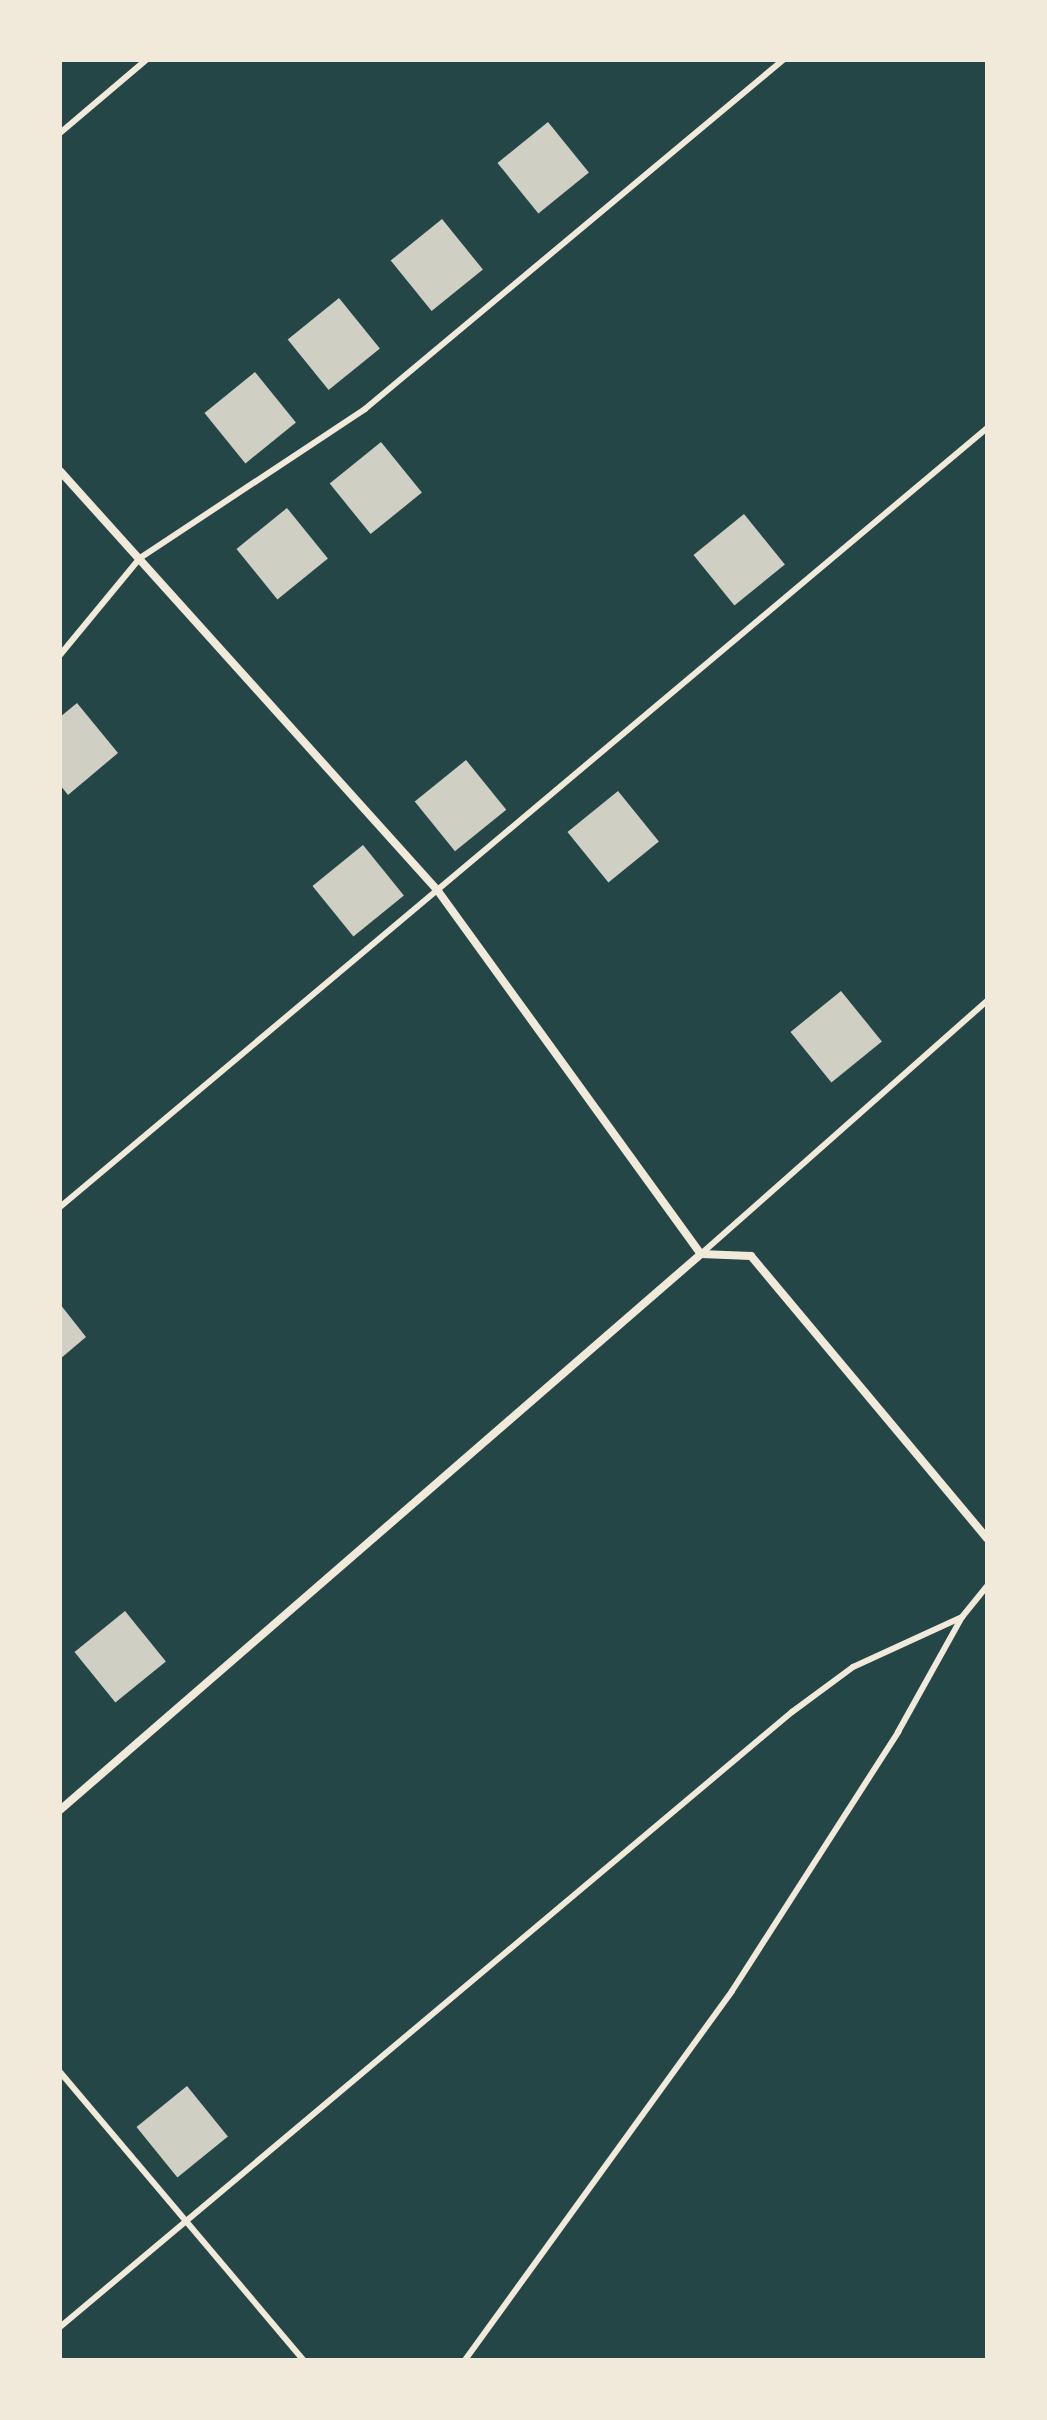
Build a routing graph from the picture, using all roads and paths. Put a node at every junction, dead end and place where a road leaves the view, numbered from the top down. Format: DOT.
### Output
graph roads {
  1 [pos="146,60"];
  2 [pos="783,60"];
  3 [pos="60,133"];
  4 [pos="987,428"];
  5 [pos="60,471"];
  6 [pos="140,558"];
  7 [pos="60,655"];
  8 [pos="438,891"];
  9 [pos="987,1001"];
  10 [pos="60,1207"];
  11 [pos="701,1254"];
  12 [pos="987,1538"];
  13 [pos="987,1586"];
  14 [pos="962,1617"];
  15 [pos="60,1810"];
  16 [pos="60,2072"];
  17 [pos="186,2220"];
  18 [pos="60,2327"];
  19 [pos="303,2360"];
  20 [pos="465,2360"];
  1 -- 3 [label="lane"];
  2 -- 6 [label="lane"];
  4 -- 8 [label="lane"];
  5 -- 6 [label="street"];
  6 -- 7 [label="lane"];
  6 -- 8 [label="street"];
  8 -- 10 [label="lane"];
  8 -- 11 [label="street"];
  9 -- 11 [label="lane"];
  11 -- 12 [label="street"];
  11 -- 15 [label="street"];
  13 -- 14 [label="lane"];
  14 -- 17 [label="lane"];
  14 -- 20 [label="lane"];
  16 -- 17 [label="lane"];
  17 -- 18 [label="lane"];
  17 -- 19 [label="lane"];
}
